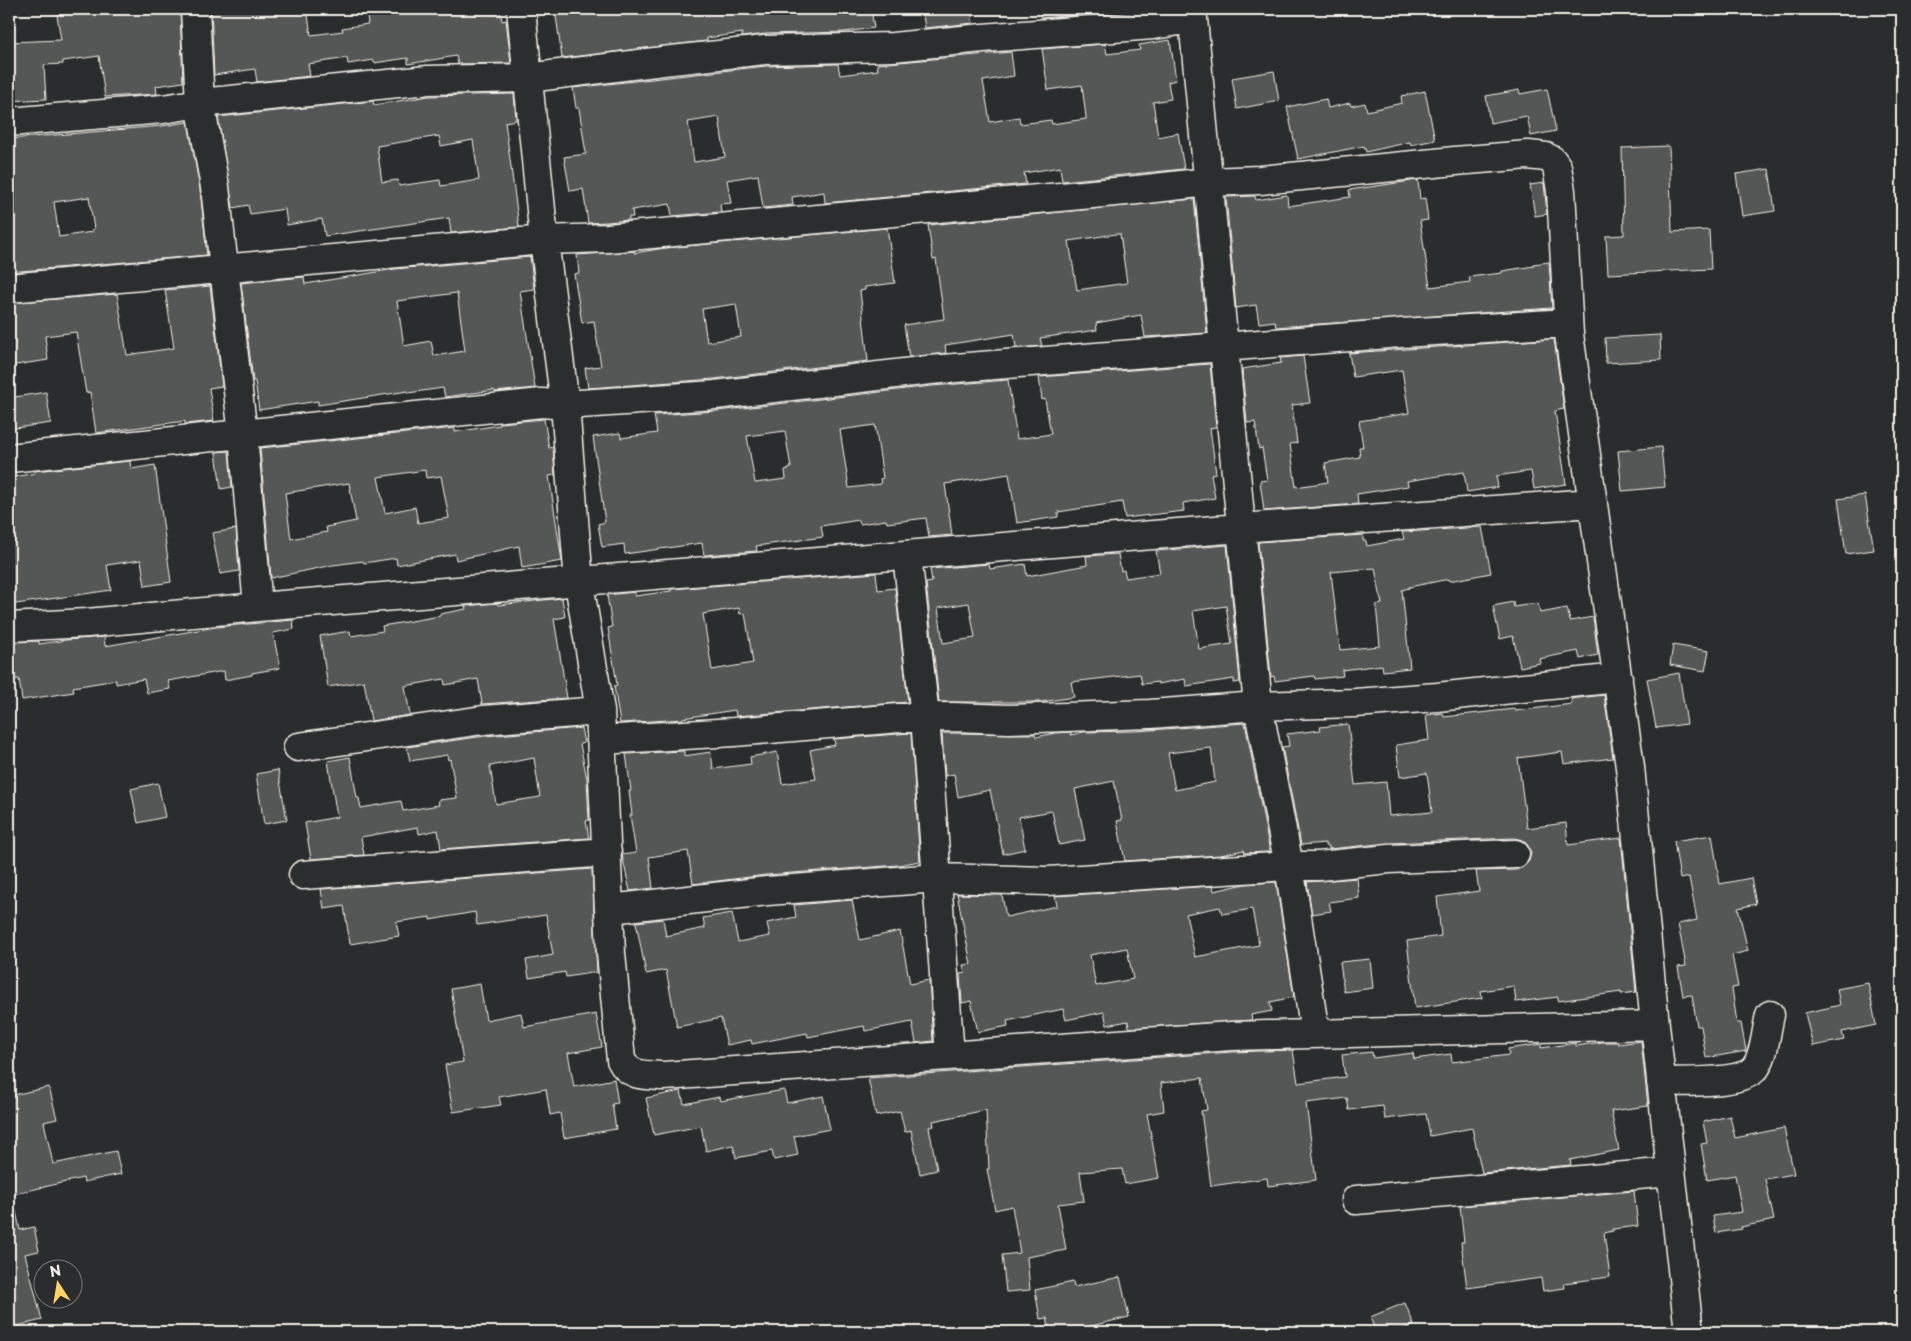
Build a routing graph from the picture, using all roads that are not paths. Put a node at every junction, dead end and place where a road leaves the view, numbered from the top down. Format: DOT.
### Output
graph roads {
  1 [pos="195,9"];
  2 [pos="521,9"];
  3 [pos="528,78"];
  4 [pos="200,103"];
  5 [pos="9,122"];
  6 [pos="1208,182"];
  7 [pos="544,240"];
  8 [pos="224,268"];
  9 [pos="9,288"];
  10 [pos="1568,323"];
  11 [pos="1224,347"];
  12 [pos="565,405"];
  13 [pos="243,435"];
  14 [pos="9,458"];
  15 [pos="1593,503"];
  16 [pos="1240,528"];
  17 [pos="907,555"];
  18 [pos="579,582"];
  19 [pos="258,607"];
  20 [pos="9,627"];
  21 [pos="1618,678"];
  22 [pos="1258,706"];
  23 [pos="600,711"];
  24 [pos="925,717"];
  25 [pos="601,740"];
  26 [pos="298,747"];
  27 [pos="607,852"];
  28 [pos="1514,854"];
  29 [pos="1289,866"];
  30 [pos="303,875"];
  31 [pos="936,878"];
  32 [pos="610,909"];
  33 [pos="1770,1015"];
  34 [pos="1655,1025"];
  35 [pos="1315,1033"];
  36 [pos="950,1056"];
  37 [pos="1662,1082"];
  38 [pos="1671,1172"];
  39 [pos="1356,1200"];
  40 [pos="1689,1332"];
  1 -- 4 [label="street"];
  2 -- 3 [label="street"];
  3 -- 4 [label="street"];
  3 -- 6 [label="street"];
  3 -- 7 [label="street"];
  4 -- 5 [label="street"];
  4 -- 8 [label="street"];
  6 -- 7 [label="street"];
  6 -- 10 [label="street"];
  6 -- 11 [label="street"];
  7 -- 8 [label="street"];
  7 -- 12 [label="street"];
  8 -- 9 [label="street"];
  8 -- 13 [label="street"];
  10 -- 11 [label="street"];
  10 -- 15 [label="street"];
  11 -- 12 [label="street"];
  11 -- 16 [label="street"];
  12 -- 13 [label="street"];
  12 -- 18 [label="street"];
  13 -- 14 [label="street"];
  13 -- 19 [label="street"];
  15 -- 16 [label="street"];
  15 -- 21 [label="street"];
  16 -- 17 [label="street"];
  16 -- 22 [label="street"];
  17 -- 18 [label="street"];
  17 -- 24 [label="street"];
  18 -- 19 [label="street"];
  18 -- 23 [label="street"];
  19 -- 20 [label="street"];
  21 -- 22 [label="street"];
  21 -- 34 [label="street"];
  22 -- 24 [label="street"];
  22 -- 29 [label="street"];
  23 -- 25 [label="street"];
  23 -- 26 [label="street"];
  24 -- 25 [label="street"];
  24 -- 31 [label="street"];
  25 -- 27 [label="street"];
  27 -- 30 [label="street"];
  27 -- 32 [label="street"];
  28 -- 29 [label="street"];
  29 -- 31 [label="street"];
  29 -- 35 [label="street"];
  31 -- 32 [label="street"];
  31 -- 36 [label="street"];
  32 -- 36 [label="street"];
  33 -- 37 [label="street"];
  34 -- 35 [label="street"];
  34 -- 37 [label="street"];
  35 -- 36 [label="street"];
  37 -- 38 [label="street"];
  38 -- 39 [label="street"];
  38 -- 40 [label="street"];
}
